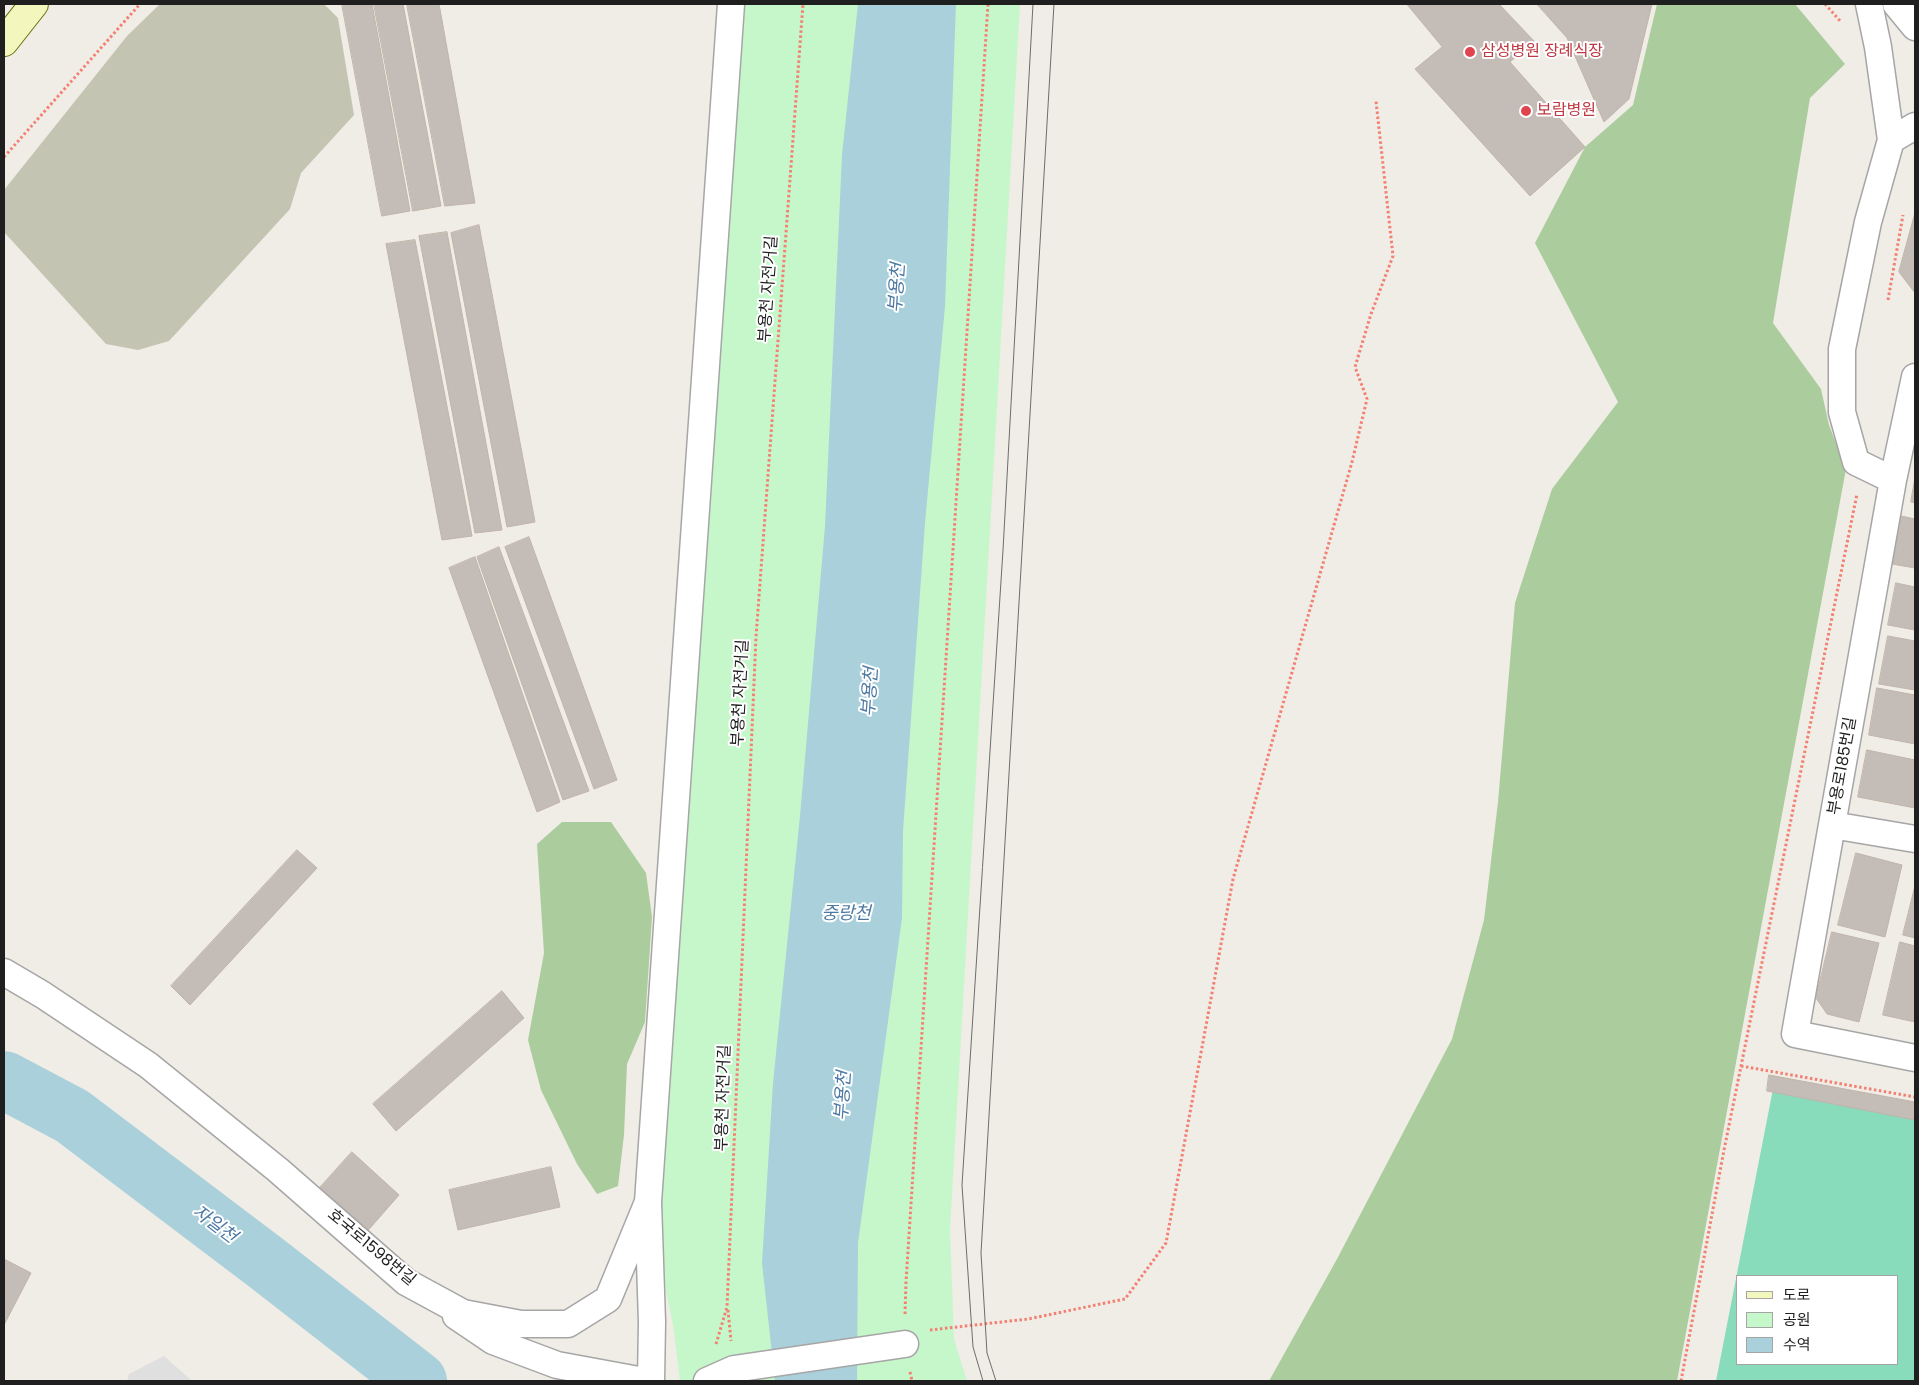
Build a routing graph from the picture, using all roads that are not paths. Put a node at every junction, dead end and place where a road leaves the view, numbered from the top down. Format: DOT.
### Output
graph roads {
  1 [pos="34,4"];
  2 [pos="731,4"];
  3 [pos="1870,4"];
  4 [pos="1896,4"];
  5 [pos="1915,27"];
  6 [pos="4,42"];
  7 [pos="1915,126"];
  8 [pos="1891,140"];
  9 [pos="1915,377"];
  10 [pos="1894,480"];
  11 [pos="1832,825"];
  12 [pos="1915,839"];
  13 [pos="4,972"];
  14 [pos="1915,1058"];
  15 [pos="648,1202"];
  16 [pos="406,1282"];
  17 [pos="905,1338"];
  18 [pos="644,1381"];
  19 [pos="651,1381"];
  20 [pos="707,1381"];
  1 -- 6 [label="main road"];
  2 -- 15 [label="street"];
  3 -- 8 [label="street"];
  4 -- 5 [label="street"];
  7 -- 8 [label="street"];
  8 -- 10 [label="street"];
  9 -- 10 [label="street, 부용로185번길"];
  10 -- 11 [label="street, 부용로185번길"];
  11 -- 12 [label="street"];
  11 -- 14 [label="street, 부용로185번길"];
  13 -- 16 [label="street, 호국로1598번길"];
  15 -- 16 [label="street, 호국로1598번길"];
  15 -- 19 [label="street"];
  16 -- 18 [label="street"];
  17 -- 20 [label="street"];
}
